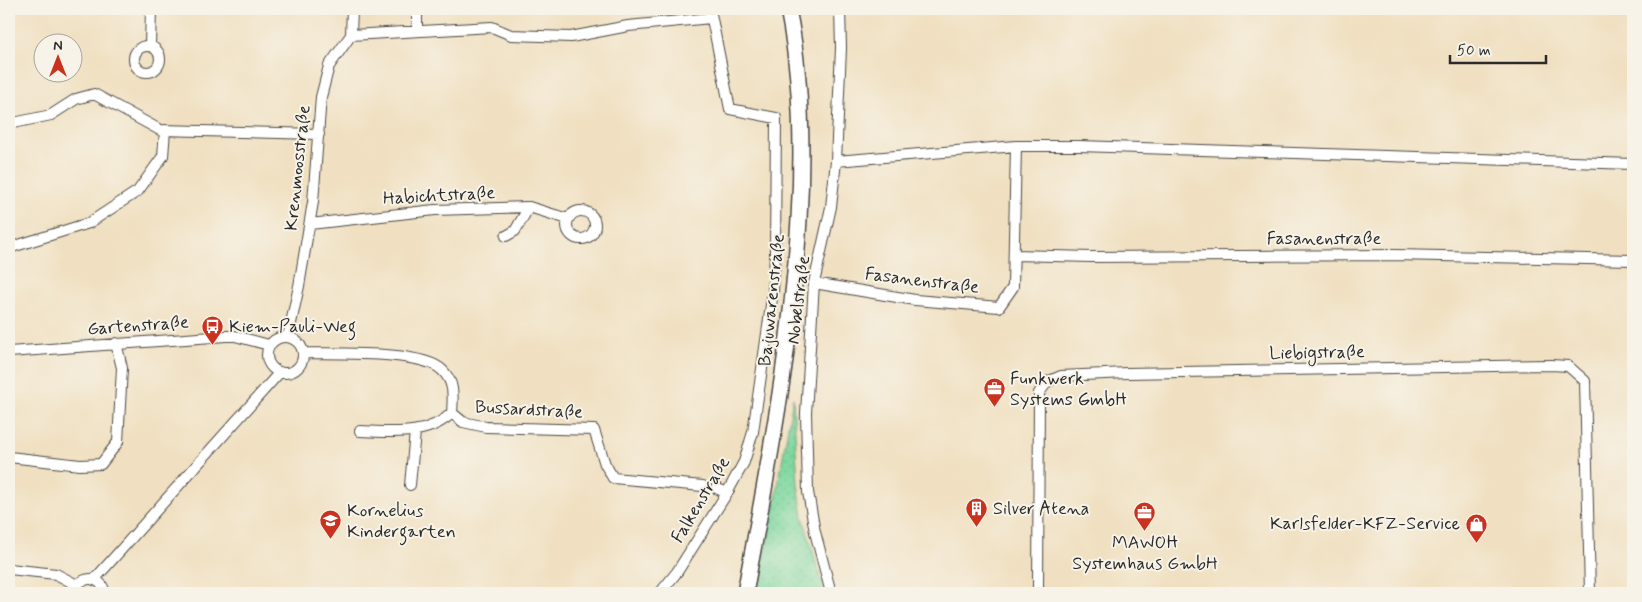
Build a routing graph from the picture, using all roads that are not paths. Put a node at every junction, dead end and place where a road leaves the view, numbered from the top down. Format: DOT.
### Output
graph roads {
  1 [pos="151,9"];
  2 [pos="352,9"];
  3 [pos="417,9"];
  4 [pos="788,9"];
  5 [pos="840,9"];
  6 [pos="711,14"];
  7 [pos="417,30"];
  8 [pos="351,35"];
  9 [pos="150,46"];
  10 [pos="9,124"];
  11 [pos="165,130"];
  12 [pos="319,134"];
  13 [pos="1016,146"];
  14 [pos="836,161"];
  15 [pos="1633,164"];
  16 [pos="529,207"];
  17 [pos="568,220"];
  18 [pos="310,224"];
  19 [pos="506,236"];
  20 [pos="9,248"];
  21 [pos="1015,255"];
  22 [pos="1633,260"];
  23 [pos="814,283"];
  24 [pos="288,337"];
  25 [pos="116,343"];
  26 [pos="269,345"];
  27 [pos="9,352"];
  28 [pos="303,353"];
  29 [pos="280,372"];
  30 [pos="452,413"];
  31 [pos="360,431"];
  32 [pos="415,432"];
  33 [pos="9,457"];
  34 [pos="410,485"];
  35 [pos="703,486"];
  36 [pos="716,488"];
  37 [pos="728,492"];
  38 [pos="9,569"];
  39 [pos="94,580"];
  40 [pos="73,589"];
  41 [pos="105,593"];
  42 [pos="660,593"];
  43 [pos="745,593"];
  44 [pos="831,593"];
  45 [pos="1038,593"];
  46 [pos="1590,593"];
  1 -- 9 [label="street"];
  2 -- 8 [label="street"];
  3 -- 7 [label="street"];
  4 -- 43 [label="main road, Bajuwarenstraße"];
  5 -- 14 [label="street, Nobelstraße"];
  6 -- 7 [label="street"];
  6 -- 37 [label="street, Falkenstraße"];
  7 -- 8 [label="street"];
  8 -- 12 [label="street, Krenmoosstraße"];
  10 -- 11 [label="street"];
  11 -- 12 [label="street"];
  11 -- 20 [label="street"];
  12 -- 18 [label="street, Krenmoosstraße"];
  13 -- 14 [label="street"];
  13 -- 15 [label="street"];
  13 -- 21 [label="street, Fasanenstraße"];
  14 -- 23 [label="street, Nobelstraße"];
  16 -- 17 [label="street, Habichtstraße"];
  16 -- 18 [label="street, Habichtstraße"];
  16 -- 19 [label="street"];
  18 -- 24 [label="street, Krenmoosstraße"];
  21 -- 22 [label="street, Fasanenstraße"];
  21 -- 23 [label="street, Fasanenstraße"];
  23 -- 44 [label="street, Nobelstraße"];
  24 -- 26 [label="street"];
  24 -- 28 [label="street"];
  25 -- 26 [label="street, Gartenstraße"];
  25 -- 27 [label="street, Gartenstraße"];
  25 -- 33 [label="street"];
  26 -- 29 [label="street"];
  28 -- 29 [label="street"];
  28 -- 30 [label="street, Bussardstraße"];
  29 -- 39 [label="street"];
  30 -- 32 [label="street"];
  30 -- 35 [label="street, Bussardstraße"];
  31 -- 32 [label="street"];
  32 -- 34 [label="street"];
  36 -- 37 [label="street"];
  37 -- 42 [label="street, Falkenstraße"];
  38 -- 40 [label="street"];
  39 -- 40 [label="street"];
  39 -- 41 [label="street"];
  45 -- 46 [label="street, Liebigstraße"];
}
